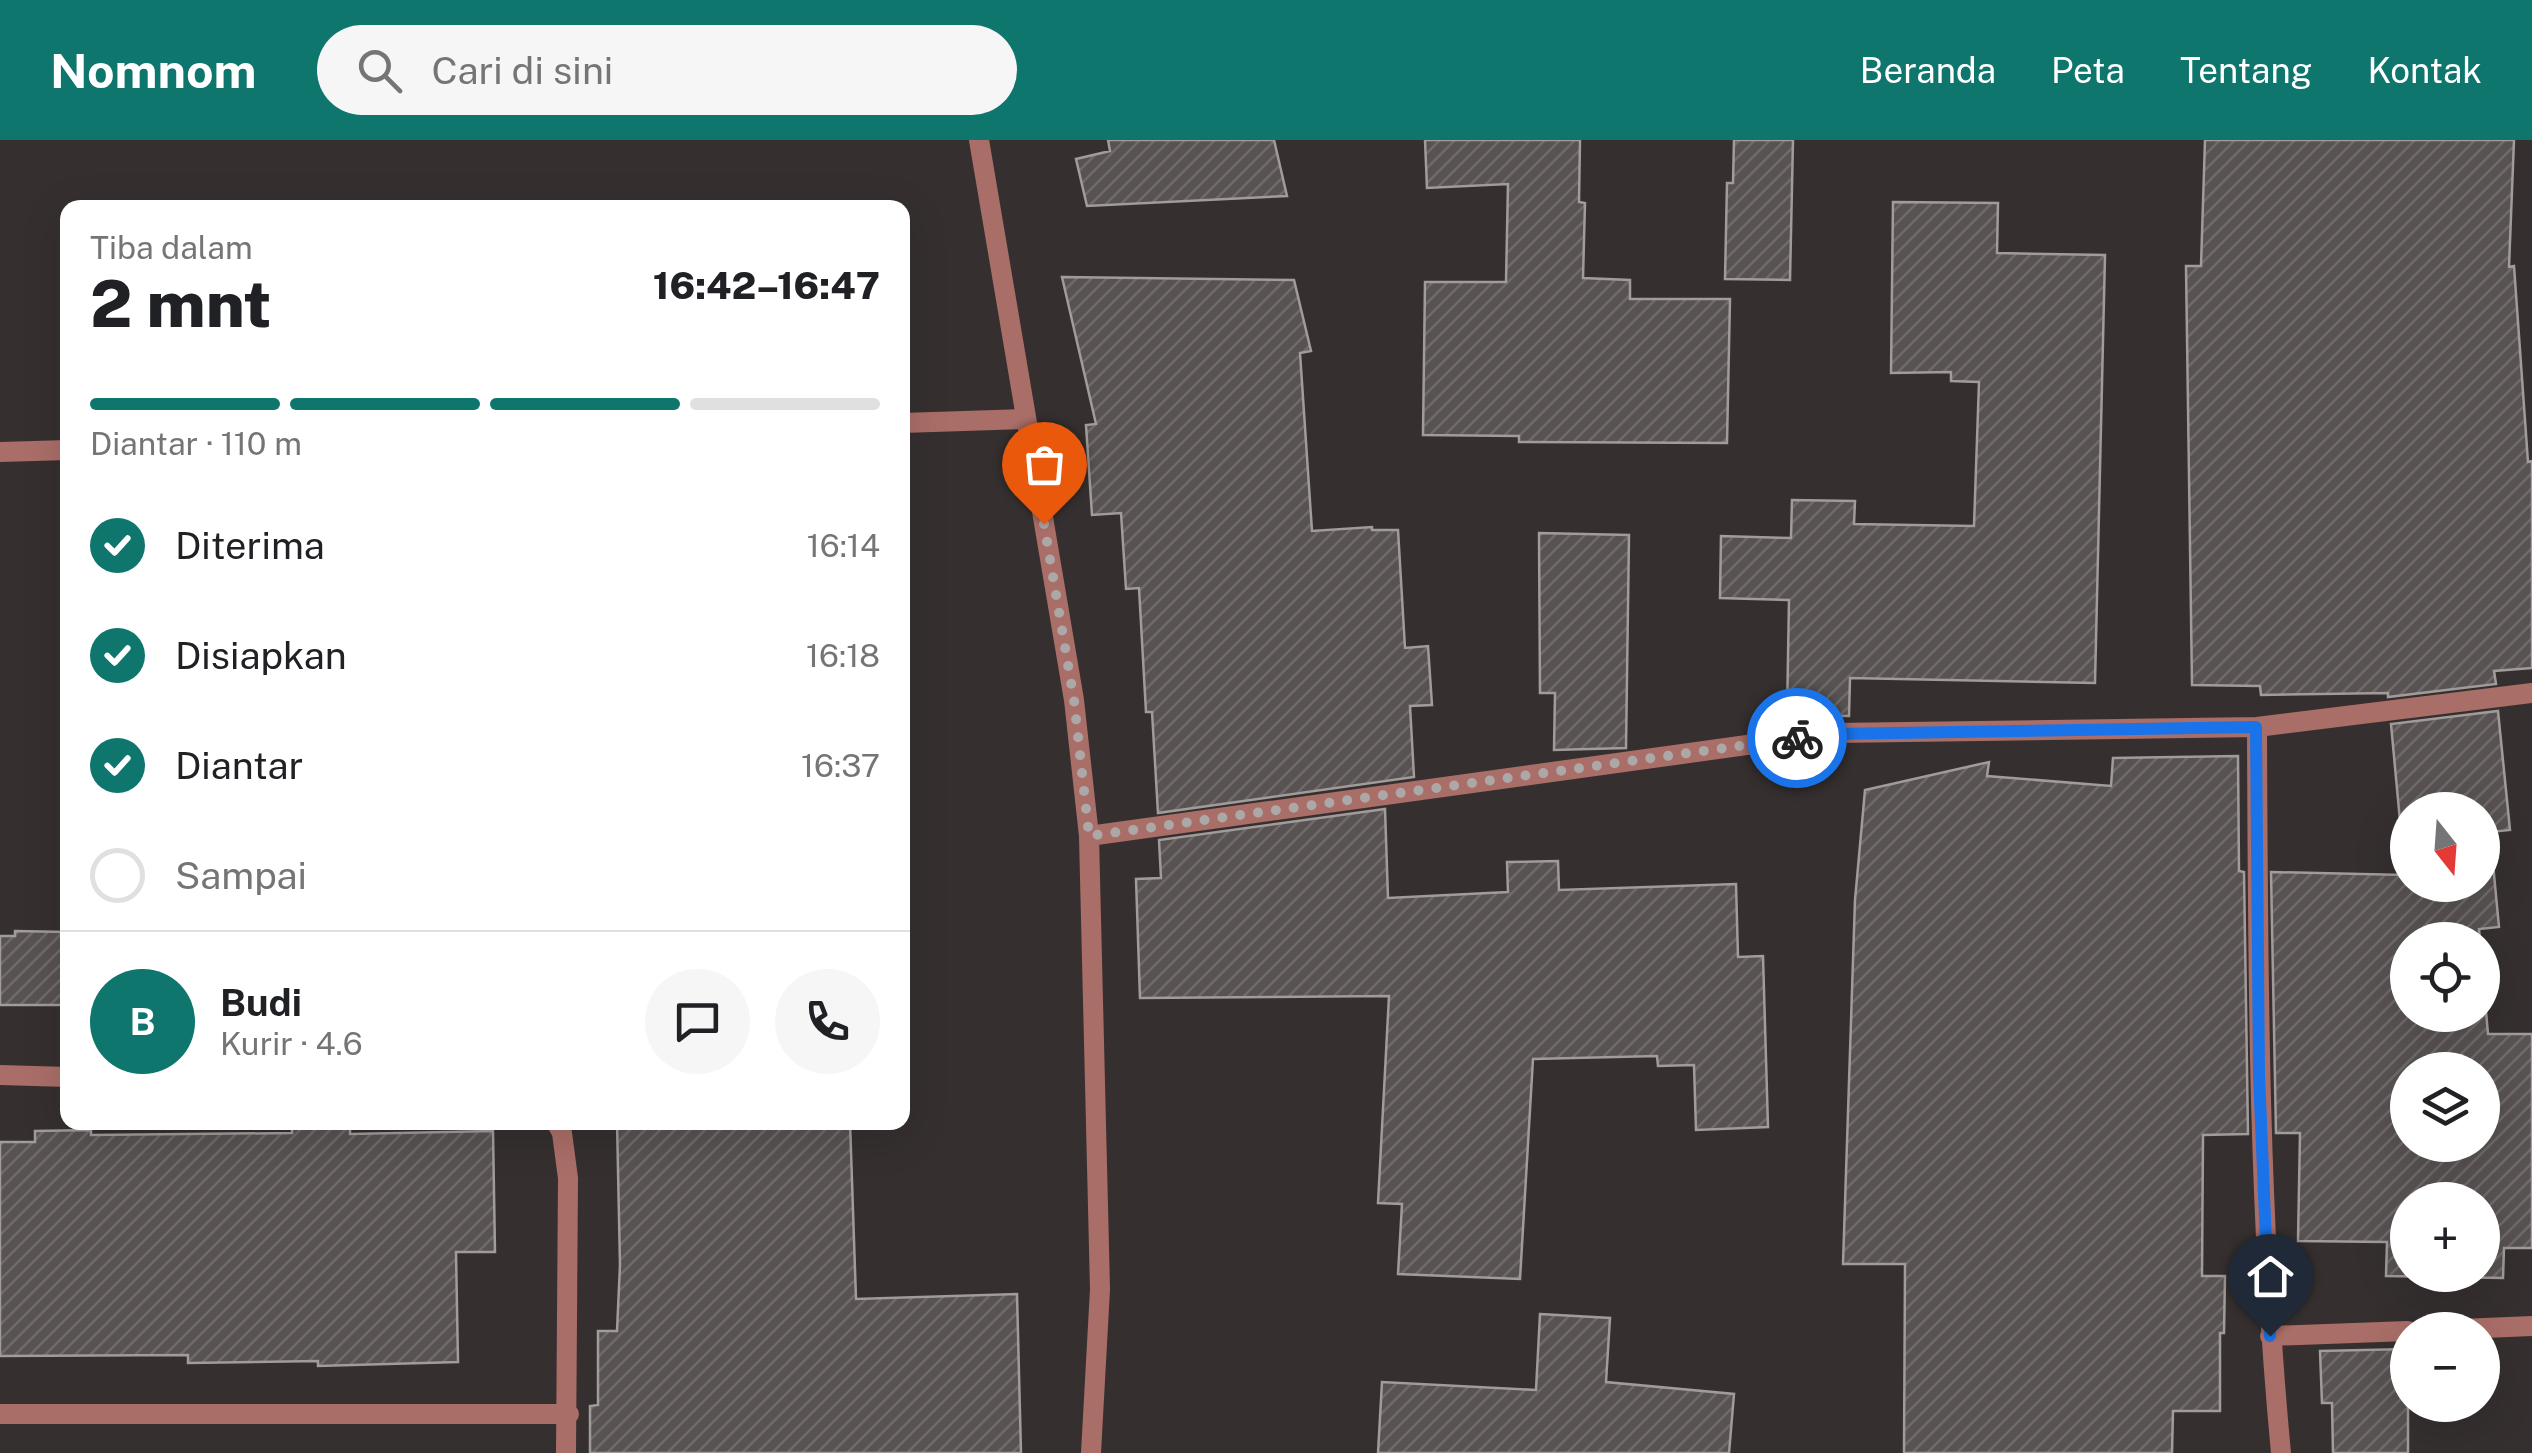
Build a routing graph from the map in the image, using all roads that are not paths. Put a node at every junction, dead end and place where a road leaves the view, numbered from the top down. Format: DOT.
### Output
graph roads {
  1 [pos="979,140"];
  2 [pos="1026,419"];
  3 [pos="910,423"];
  4 [pos="60,450"];
  5 [pos="0,452"];
  6 [pos="2532,693"];
  7 [pos="2256,727"];
  8 [pos="1089,836"];
  9 [pos="0,1075"];
  10 [pos="60,1077"];
  11 [pos="560,1130"];
  12 [pos="2532,1326"];
  13 [pos="2500,1327"];
  14 [pos="2390,1332"];
  15 [pos="2270,1336"];
  16 [pos="0,1414"];
  17 [pos="568,1414"];
  18 [pos="566,1453"];
  19 [pos="1091,1453"];
  20 [pos="2281,1453"];
  1 -- 2 [label="street"];
  2 -- 3 [label="street"];
  2 -- 8 [label="street"];
  4 -- 5 [label="street"];
  6 -- 7 [label="street"];
  7 -- 8 [label="street"];
  7 -- 15 [label="street"];
  8 -- 19 [label="street"];
  9 -- 10 [label="street"];
  11 -- 17 [label="street"];
  12 -- 13 [label="street"];
  14 -- 15 [label="street"];
  15 -- 20 [label="street"];
  16 -- 17 [label="street"];
  17 -- 18 [label="street"];
}
